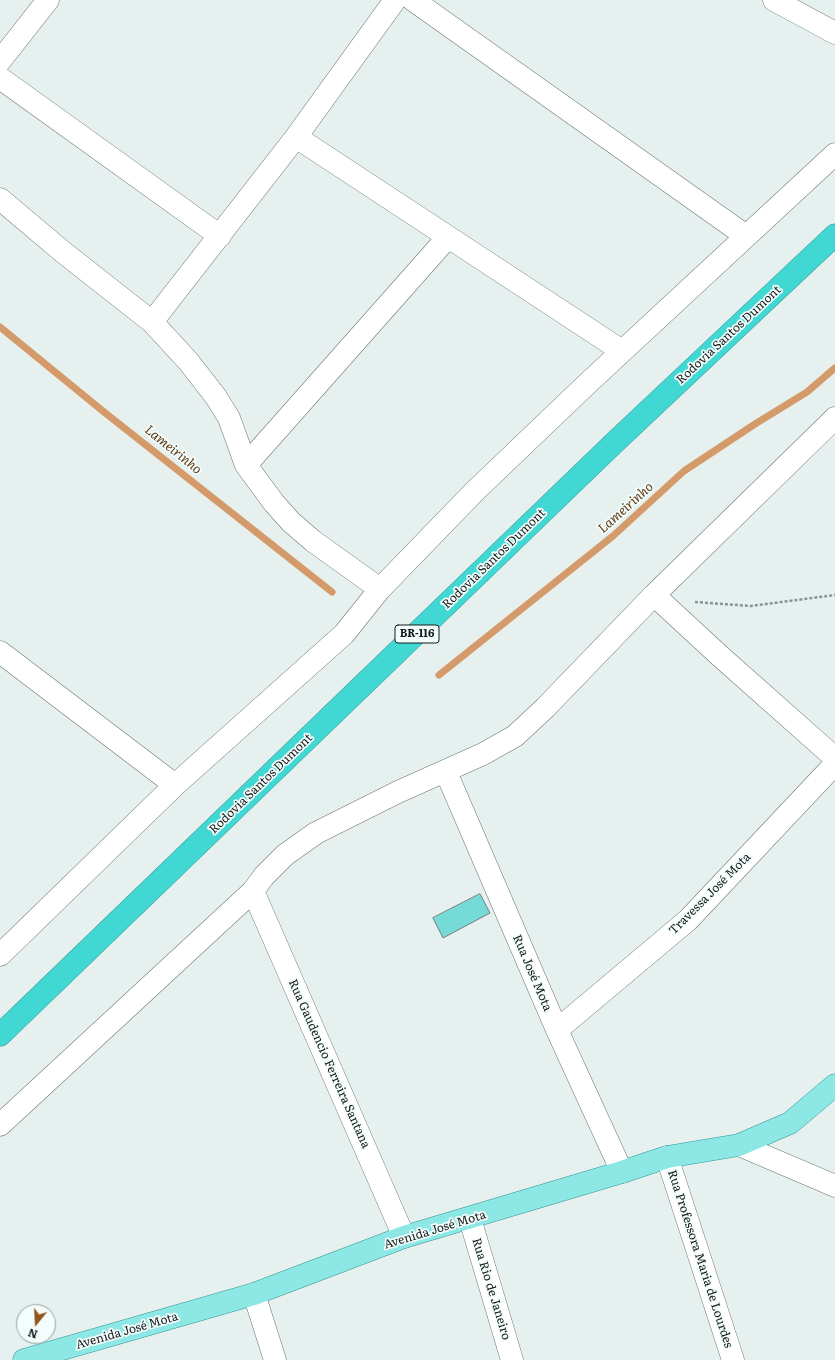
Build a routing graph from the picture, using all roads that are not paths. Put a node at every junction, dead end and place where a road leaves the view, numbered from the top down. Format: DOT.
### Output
graph roads {
  1 [pos="48,0"];
  2 [pos="395,0"];
  3 [pos="413,0"];
  4 [pos="774,0"];
  5 [pos="835,33"];
  6 [pos="0,60"];
  7 [pos="0,78"];
  8 [pos="296,137"];
  9 [pos="835,154"];
  10 [pos="0,199"];
  11 [pos="835,235"];
  12 [pos="220,236"];
  13 [pos="746,236"];
  14 [pos="448,237"];
  15 [pos="152,322"];
  16 [pos="622,351"];
  17 [pos="835,418"];
  18 [pos="246,466"];
  19 [pos="380,589"];
  20 [pos="654,595"];
  21 [pos="0,652"];
  22 [pos="835,758"];
  23 [pos="835,764"];
  24 [pos="446,772"];
  25 [pos="175,785"];
  26 [pos="254,892"];
  27 [pos="0,954"];
  28 [pos="557,1030"];
  29 [pos="0,1035"];
  30 [pos="835,1085"];
  31 [pos="0,1125"];
  32 [pos="739,1145"];
  33 [pos="667,1158"];
  34 [pos="622,1172"];
  35 [pos="835,1186"];
  36 [pos="470,1218"];
  37 [pos="404,1237"];
  38 [pos="254,1294"];
  39 [pos="60,1355"];
  40 [pos="24,1360"];
  41 [pos="275,1360"];
  42 [pos="512,1360"];
  43 [pos="733,1360"];
  1 -- 6 [label="street"];
  2 -- 8 [label="street"];
  3 -- 13 [label="street"];
  4 -- 5 [label="street"];
  7 -- 12 [label="street"];
  8 -- 12 [label="street"];
  8 -- 14 [label="street"];
  9 -- 13 [label="street"];
  10 -- 15 [label="street"];
  11 -- 29 [label="highway, Rodovia Santos Dumont / BR-116"];
  12 -- 15 [label="street"];
  13 -- 16 [label="street"];
  14 -- 16 [label="street"];
  14 -- 18 [label="street"];
  15 -- 18 [label="street"];
  16 -- 19 [label="street"];
  17 -- 20 [label="street"];
  18 -- 19 [label="street"];
  19 -- 25 [label="street"];
  20 -- 22 [label="street"];
  20 -- 24 [label="street"];
  21 -- 25 [label="street"];
  23 -- 28 [label="street, Travessa José Mota"];
  24 -- 26 [label="street"];
  24 -- 28 [label="street, Rua José Mota"];
  25 -- 27 [label="street"];
  26 -- 31 [label="street"];
  26 -- 37 [label="street, Rua Gaudencio Ferreira Santana"];
  28 -- 34 [label="street, Rua José Mota"];
  30 -- 32 [label="main road, Avenida José Mota"];
  32 -- 33 [label="main road, Avenida José Mota"];
  32 -- 35 [label="street"];
  33 -- 34 [label="main road, Avenida José Mota"];
  33 -- 43 [label="street, Rua Professora Maria de Lourdes"];
  34 -- 36 [label="main road, Avenida José Mota"];
  36 -- 37 [label="main road, Avenida José Mota"];
  36 -- 42 [label="street, Rua Rio de Janeiro"];
  37 -- 38 [label="main road, Avenida José Mota"];
  38 -- 39 [label="main road, Avenida José Mota"];
  38 -- 41 [label="street"];
  39 -- 40 [label="main road, Avenida José Mota"];
}
